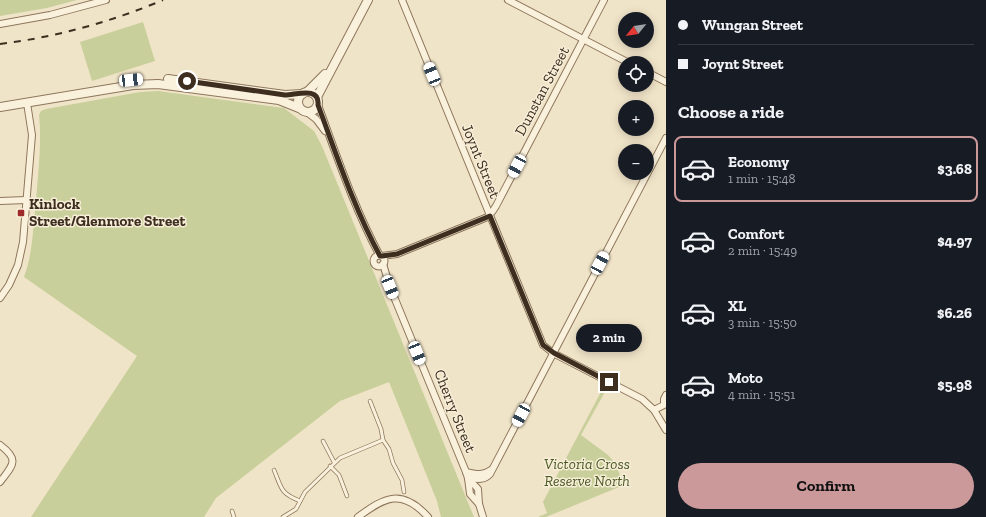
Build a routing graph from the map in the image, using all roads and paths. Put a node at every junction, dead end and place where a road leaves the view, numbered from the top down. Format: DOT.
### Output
graph roads {
  1 [pos="106,0"];
  2 [pos="368,0"];
  3 [pos="402,0"];
  4 [pos="508,0"];
  5 [pos="604,0"];
  6 [pos="0,24"];
  7 [pos="583,39"];
  8 [pos="618,57"];
  9 [pos="336,61"];
  10 [pos="654,76"];
  11 [pos="666,82"];
  12 [pos="305,93"];
  13 [pos="56,98"];
  14 [pos="317,101"];
  15 [pos="27,103"];
  16 [pos="0,107"];
  17 [pos="299,108"];
  18 [pos="308,113"];
  19 [pos="328,135"];
  20 [pos="666,138"];
  21 [pos="26,200"];
  22 [pos="0,201"];
  23 [pos="489,215"];
  24 [pos="381,259"];
  25 [pos="390,287"];
  26 [pos="0,298"];
  27 [pos="554,353"];
  28 [pos="666,395"];
  29 [pos="370,401"];
  30 [pos="665,404"];
  31 [pos="654,410"];
  32 [pos="666,430"];
  33 [pos="383,440"];
  34 [pos="323,441"];
  35 [pos="0,445"];
  36 [pos="334,462"];
  37 [pos="330,466"];
  38 [pos="274,470"];
  39 [pos="467,475"];
  40 [pos="0,482"];
  41 [pos="404,492"];
  42 [pos="347,496"];
  43 [pos="300,501"];
  44 [pos="232,511"];
  45 [pos="234,517"];
  46 [pos="283,517"];
  47 [pos="358,517"];
  48 [pos="428,517"];
  49 [pos="483,517"];
  1 -- 6 [label="street"];
  2 -- 9 [label="street"];
  3 -- 23 [label="street, Joynt Street"];
  4 -- 7 [label="street"];
  5 -- 7 [label="street, Dunstan Street"];
  7 -- 8 [label="street"];
  7 -- 23 [label="street, Dunstan Street"];
  9 -- 12 [label="street"];
  9 -- 14 [label="street"];
  10 -- 11 [label="street"];
  12 -- 13 [label="street"];
  12 -- 14 [label="street"];
  12 -- 17 [label="street"];
  13 -- 15 [label="street"];
  13 -- 17 [label="street"];
  14 -- 18 [label="street"];
  14 -- 19 [label="street, Cherry Street"];
  15 -- 16 [label="street"];
  15 -- 21 [label="street"];
  17 -- 18 [label="street"];
  18 -- 19 [label="street, Cherry Street"];
  19 -- 24 [label="street, Cherry Street"];
  20 -- 27 [label="street"];
  21 -- 22 [label="street"];
  21 -- 26 [label="street"];
  23 -- 24 [label="street"];
  23 -- 27 [label="street, Joynt Street"];
  24 -- 25 [label="street, Cherry Street"];
  24 -- 25 [label="street, Cherry Street"];
  25 -- 39 [label="street, Cherry Street"];
  27 -- 31 [label="street, Joynt Street"];
  27 -- 39 [label="street"];
  28 -- 30 [label="street"];
  29 -- 33 [label="lane"];
  30 -- 31 [label="street"];
  31 -- 32 [label="street, Joynt Street"];
  33 -- 36 [label="lane"];
  33 -- 41 [label="lane"];
  34 -- 36 [label="lane"];
  35 -- 40 [label="street"];
  36 -- 37 [label="lane"];
  37 -- 42 [label="lane"];
  37 -- 43 [label="lane"];
  38 -- 43 [label="lane"];
  39 -- 49 [label="street, Cherry Street"];
  43 -- 46 [label="lane"];
  44 -- 45 [label="lane"];
  47 -- 48 [label="street"];
}
